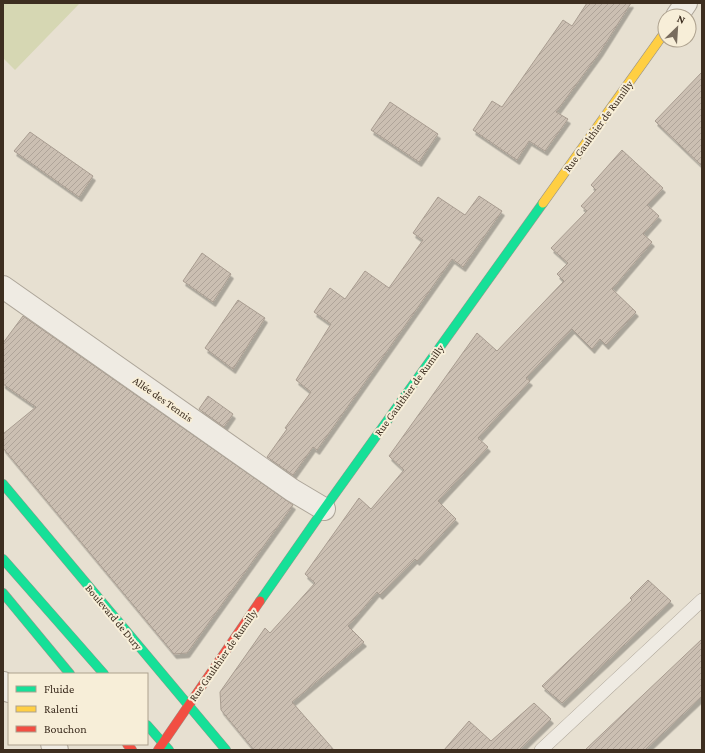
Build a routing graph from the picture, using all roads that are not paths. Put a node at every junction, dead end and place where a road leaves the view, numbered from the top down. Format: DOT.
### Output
graph roads {
  1 [pos="657,43"];
  2 [pos="3,287"];
  3 [pos="3,484"];
  4 [pos="324,509"];
  5 [pos="3,559"];
  6 [pos="3,593"];
  7 [pos="702,600"];
  8 [pos="69,673"];
  9 [pos="103,673"];
  10 [pos="188,705"];
  11 [pos="148,726"];
  12 [pos="163,748"];
  13 [pos="226,750"];
  14 [pos="541,750"];
  1 -- 4 [label="street, Rue Gaulthier de Rumilly"];
  2 -- 4 [label="street, Allée des Tennis"];
  3 -- 10 [label="street, Boulevard de Dury"];
  4 -- 10 [label="street, Rue Gaulthier de Rumilly"];
  5 -- 9 [label="street"];
  6 -- 8 [label="street"];
  7 -- 14 [label="lane"];
  10 -- 12 [label="street, Rue Gaulthier de Rumilly"];
  10 -- 13 [label="street, Boulevard de Dury"];
  11 -- 12 [label="street"];
}
